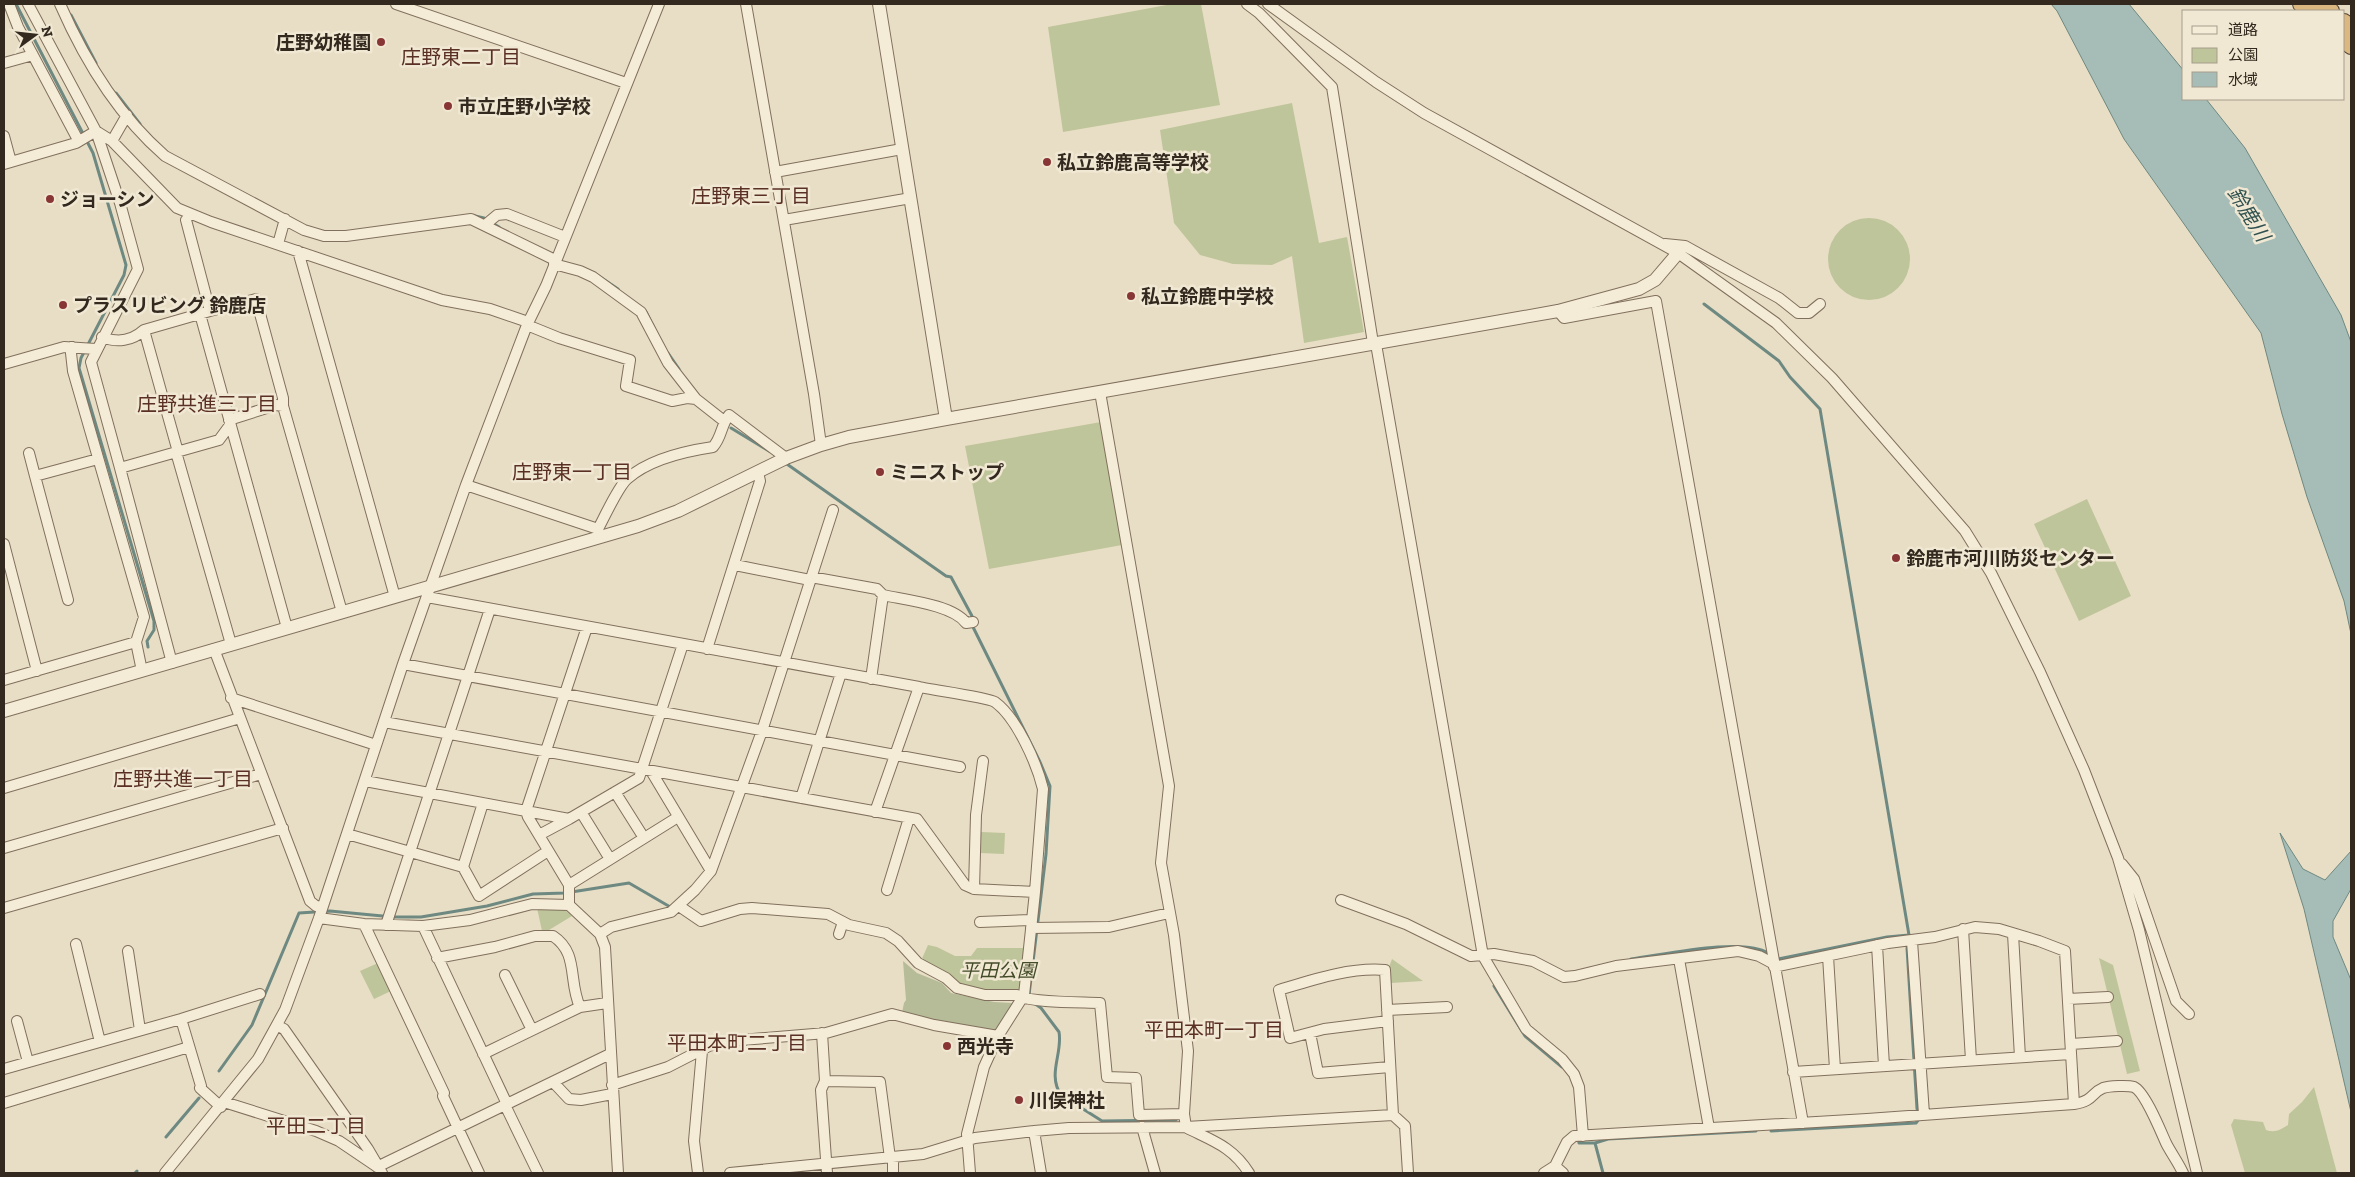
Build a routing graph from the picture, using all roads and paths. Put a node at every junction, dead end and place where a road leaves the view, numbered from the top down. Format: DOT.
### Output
graph roads {
  1 [pos="10,4"];
  2 [pos="28,4"];
  3 [pos="60,4"];
  4 [pos="396,4"];
  5 [pos="659,4"];
  6 [pos="746,4"];
  7 [pos="879,4"];
  8 [pos="1247,4"];
  9 [pos="1268,4"];
  10 [pos="2347,29"];
  11 [pos="2351,46"];
  12 [pos="33,54"];
  13 [pos="4,63"];
  14 [pos="626,83"];
  15 [pos="127,115"];
  16 [pos="94,132"];
  17 [pos="4,136"];
  18 [pos="78,140"];
  19 [pos="112,141"];
  20 [pos="902,149"];
  21 [pos="7,163"];
  22 [pos="775,172"];
  23 [pos="911,198"];
  24 [pos="284,219"];
  25 [pos="186,220"];
  26 [pos="784,220"];
  27 [pos="489,221"];
  28 [pos="564,237"];
  29 [pos="278,244"];
  30 [pos="1662,244"];
  31 [pos="298,251"];
  32 [pos="1678,253"];
  33 [pos="555,260"];
  34 [pos="1820,304"];
  35 [pos="210,311"];
  36 [pos="1558,311"];
  37 [pos="200,314"];
  38 [pos="528,324"];
  39 [pos="144,330"];
  40 [pos="102,337"];
  41 [pos="1375,344"];
  42 [pos="72,346"];
  43 [pos="96,349"];
  44 [pos="4,364"];
  45 [pos="1100,392"];
  46 [pos="696,398"];
  47 [pos="282,406"];
  48 [pos="726,418"];
  49 [pos="946,419"];
  50 [pos="229,422"];
  51 [pos="821,445"];
  52 [pos="177,452"];
  53 [pos="29,454"];
  54 [pos="786,458"];
  55 [pos="98,459"];
  56 [pos="120,468"];
  57 [pos="758,472"];
  58 [pos="35,476"];
  59 [pos="466,485"];
  60 [pos="118,495"];
  61 [pos="833,510"];
  62 [pos="599,533"];
  63 [pos="4,544"];
  64 [pos="735,565"];
  65 [pos="810,579"];
  66 [pos="429,591"];
  67 [pos="883,595"];
  68 [pos="395,596"];
  69 [pos="68,600"];
  70 [pos="490,609"];
  71 [pos="342,612"];
  72 [pos="970,623"];
  73 [pos="587,627"];
  74 [pos="287,628"];
  75 [pos="136,642"];
  76 [pos="231,644"];
  77 [pos="683,644"];
  78 [pos="214,649"];
  79 [pos="707,649"];
  80 [pos="172,662"];
  81 [pos="782,663"];
  82 [pos="403,664"];
  83 [pos="38,670"];
  84 [pos="142,671"];
  85 [pos="841,673"];
  86 [pos="468,677"];
  87 [pos="871,678"];
  88 [pos="4,680"];
  89 [pos="919,687"];
  90 [pos="566,694"];
  91 [pos="231,698"];
  92 [pos="4,712"];
  93 [pos="661,712"];
  94 [pos="240,718"];
  95 [pos="384,722"];
  96 [pos="762,731"];
  97 [pos="448,736"];
  98 [pos="820,741"];
  99 [pos="376,746"];
  100 [pos="545,753"];
  101 [pos="894,755"];
  102 [pos="983,761"];
  103 [pos="960,767"];
  104 [pos="647,771"];
  105 [pos="261,774"];
  106 [pos="365,781"];
  107 [pos="4,788"];
  108 [pos="742,788"];
  109 [pos="615,792"];
  110 [pos="429,794"];
  111 [pos="800,798"];
  112 [pos="483,803"];
  113 [pos="526,811"];
  114 [pos="581,812"];
  115 [pos="875,812"];
  116 [pos="678,817"];
  117 [pos="909,818"];
  118 [pos="569,819"];
  119 [pos="283,828"];
  120 [pos="347,834"];
  121 [pos="539,835"];
  122 [pos="644,838"];
  123 [pos="4,848"];
  124 [pos="410,851"];
  125 [pos="548,851"];
  126 [pos="2118,858"];
  127 [pos="610,859"];
  128 [pos="462,867"];
  129 [pos="711,871"];
  130 [pos="570,887"];
  131 [pos="974,889"];
  132 [pos="887,890"];
  133 [pos="1035,892"];
  134 [pos="1341,900"];
  135 [pos="570,903"];
  136 [pos="322,907"];
  137 [pos="4,908"];
  138 [pos="675,909"];
  139 [pos="1169,913"];
  140 [pos="318,918"];
  141 [pos="843,922"];
  142 [pos="980,922"];
  143 [pos="364,924"];
  144 [pos="386,925"];
  145 [pos="423,926"];
  146 [pos="1034,926"];
  147 [pos="1963,929"];
  148 [pos="600,934"];
  149 [pos="839,934"];
  150 [pos="2013,934"];
  151 [pos="1912,941"];
  152 [pos="76,944"];
  153 [pos="1877,946"];
  154 [pos="128,951"];
  155 [pos="1483,956"];
  156 [pos="1828,956"];
  157 [pos="437,958"];
  158 [pos="1679,959"];
  159 [pos="1774,966"];
  160 [pos="505,975"];
  161 [pos="260,994"];
  162 [pos="2108,997"];
  163 [pos="1026,998"];
  164 [pos="2068,999"];
  165 [pos="607,1003"];
  166 [pos="1447,1006"];
  167 [pos="580,1007"];
  168 [pos="1387,1010"];
  169 [pos="2189,1014"];
  170 [pos="181,1019"];
  171 [pos="17,1021"];
  172 [pos="1388,1021"];
  173 [pos="278,1026"];
  174 [pos="140,1030"];
  175 [pos="532,1030"];
  176 [pos="822,1033"];
  177 [pos="1310,1033"];
  178 [pos="998,1036"];
  179 [pos="2117,1041"];
  180 [pos="100,1042"];
  181 [pos="189,1047"];
  182 [pos="2071,1049"];
  183 [pos="702,1051"];
  184 [pos="483,1054"];
  185 [pos="610,1054"];
  186 [pos="2020,1057"];
  187 [pos="1971,1060"];
  188 [pos="28,1062"];
  189 [pos="1915,1064"];
  190 [pos="1884,1066"];
  191 [pos="1390,1067"];
  192 [pos="4,1069"];
  193 [pos="1835,1069"];
  194 [pos="1792,1072"];
  195 [pos="825,1081"];
  196 [pos="553,1082"];
  197 [pos="612,1090"];
  198 [pos="4,1103"];
  199 [pos="222,1104"];
  200 [pos="2074,1104"];
  201 [pos="506,1105"];
  202 [pos="1184,1114"];
  203 [pos="1924,1114"];
  204 [pos="1393,1115"];
  205 [pos="1802,1123"];
  206 [pos="458,1127"];
  207 [pos="1186,1127"];
  208 [pos="1142,1128"];
  209 [pos="1709,1128"];
  210 [pos="1034,1131"];
  211 [pos="1579,1136"];
  212 [pos="968,1141"];
  213 [pos="892,1158"];
  214 [pos="1555,1166"];
  215 [pos="827,1168"];
  216 [pos="379,1170"];
  217 [pos="165,1173"];
  218 [pos="479,1173"];
  219 [pos="538,1173"];
  220 [pos="618,1173"];
  221 [pos="698,1173"];
  222 [pos="730,1173"];
  223 [pos="893,1173"];
  224 [pos="970,1173"];
  225 [pos="1041,1173"];
  226 [pos="1156,1173"];
  227 [pos="1249,1173"];
  228 [pos="1408,1173"];
  229 [pos="1544,1173"];
  230 [pos="1563,1173"];
  231 [pos="2183,1173"];
  232 [pos="2197,1173"];
  1 -- 12 [label="street"];
  2 -- 16 [label="street"];
  3 -- 15 [label="street"];
  4 -- 14 [label="street"];
  5 -- 14 [label="street"];
  6 -- 22 [label="street"];
  7 -- 20 [label="street"];
  8 -- 41 [label="street"];
  9 -- 30 [label="street"];
  10 -- 11 [label="highway"];
  12 -- 13 [label="street"];
  12 -- 18 [label="street"];
  14 -- 28 [label="street"];
  15 -- 19 [label="street"];
  15 -- 24 [label="street"];
  16 -- 18 [label="street"];
  16 -- 19 [label="street"];
  16 -- 40 [label="street"];
  17 -- 21 [label="street"];
  18 -- 21 [label="street"];
  19 -- 29 [label="street"];
  20 -- 22 [label="street"];
  20 -- 23 [label="street"];
  22 -- 26 [label="street"];
  23 -- 26 [label="street"];
  23 -- 49 [label="street"];
  24 -- 27 [label="street"];
  24 -- 29 [label="street"];
  25 -- 35 [label="street"];
  26 -- 51 [label="street"];
  27 -- 28 [label="street"];
  27 -- 33 [label="street"];
  28 -- 33 [label="street"];
  29 -- 31 [label="street"];
  30 -- 32 [label="street"];
  30 -- 34 [label="street"];
  31 -- 38 [label="street"];
  31 -- 68 [label="street"];
  32 -- 36 [label="street"];
  32 -- 126 [label="street"];
  33 -- 38 [label="street"];
  33 -- 46 [label="street"];
  35 -- 37 [label="street"];
  35 -- 47 [label="street"];
  36 -- 41 [label="street"];
  36 -- 159 [label="street"];
  37 -- 39 [label="street"];
  37 -- 50 [label="street"];
  38 -- 46 [label="street"];
  38 -- 59 [label="street"];
  39 -- 40 [label="street"];
  39 -- 52 [label="street"];
  40 -- 43 [label="street"];
  41 -- 45 [label="street"];
  41 -- 155 [label="street"];
  42 -- 43 [label="street"];
  42 -- 44 [label="street"];
  42 -- 55 [label="street"];
  43 -- 56 [label="street"];
  45 -- 49 [label="street"];
  45 -- 139 [label="street"];
  46 -- 48 [label="street"];
  47 -- 50 [label="street"];
  47 -- 71 [label="street"];
  48 -- 54 [label="street"];
  48 -- 62 [label="street"];
  49 -- 51 [label="street"];
  50 -- 52 [label="street"];
  50 -- 74 [label="street"];
  51 -- 54 [label="street"];
  52 -- 56 [label="street"];
  52 -- 76 [label="street"];
  53 -- 58 [label="street"];
  54 -- 57 [label="street"];
  55 -- 58 [label="street"];
  55 -- 60 [label="street"];
  56 -- 60 [label="street"];
  57 -- 62 [label="street"];
  57 -- 64 [label="street"];
  58 -- 69 [label="street"];
  59 -- 62 [label="street"];
  59 -- 66 [label="street"];
  60 -- 75 [label="street"];
  60 -- 80 [label="street"];
  61 -- 65 [label="street"];
  62 -- 66 [label="street"];
  63 -- 83 [label="street"];
  64 -- 65 [label="street"];
  64 -- 79 [label="street"];
  65 -- 67 [label="street"];
  65 -- 81 [label="street"];
  66 -- 68 [label="street"];
  66 -- 70 [label="street"];
  66 -- 82 [label="street"];
  67 -- 72 [label="street"];
  67 -- 87 [label="street"];
  68 -- 71 [label="street"];
  70 -- 73 [label="street"];
  70 -- 86 [label="street"];
  71 -- 74 [label="street"];
  73 -- 77 [label="street"];
  73 -- 90 [label="street"];
  74 -- 76 [label="street"];
  75 -- 83 [label="street"];
  75 -- 84 [label="street"];
  76 -- 78 [label="street"];
  77 -- 79 [label="street"];
  77 -- 93 [label="street"];
  78 -- 80 [label="street"];
  78 -- 91 [label="street"];
  79 -- 81 [label="street"];
  80 -- 84 [label="street"];
  81 -- 85 [label="street"];
  81 -- 96 [label="street"];
  82 -- 86 [label="street"];
  82 -- 95 [label="street"];
  83 -- 88 [label="street"];
  84 -- 92 [label="street"];
  85 -- 87 [label="street"];
  85 -- 98 [label="street"];
  86 -- 90 [label="street"];
  86 -- 97 [label="street"];
  87 -- 89 [label="street"];
  89 -- 101 [label="street"];
  89 -- 133 [label="street"];
  90 -- 93 [label="street"];
  90 -- 100 [label="street"];
  91 -- 94 [label="street"];
  91 -- 99 [label="street"];
  93 -- 96 [label="street"];
  93 -- 104 [label="street"];
  94 -- 105 [label="street"];
  94 -- 107 [label="street"];
  95 -- 97 [label="street"];
  95 -- 99 [label="street"];
  96 -- 98 [label="street"];
  96 -- 108 [label="street"];
  97 -- 100 [label="street"];
  97 -- 110 [label="street"];
  98 -- 101 [label="street"];
  98 -- 111 [label="street"];
  99 -- 106 [label="street"];
  100 -- 104 [label="street"];
  100 -- 113 [label="street"];
  101 -- 103 [label="street"];
  101 -- 115 [label="street"];
  102 -- 131 [label="street"];
  104 -- 108 [label="street"];
  104 -- 109 [label="street"];
  104 -- 116 [label="street"];
  105 -- 119 [label="street"];
  105 -- 123 [label="street"];
  106 -- 110 [label="street"];
  106 -- 120 [label="street"];
  108 -- 111 [label="street"];
  108 -- 129 [label="street"];
  109 -- 114 [label="street"];
  109 -- 122 [label="street"];
  110 -- 112 [label="street"];
  110 -- 124 [label="street"];
  111 -- 115 [label="street"];
  112 -- 113 [label="street"];
  112 -- 128 [label="street"];
  113 -- 118 [label="street"];
  113 -- 121 [label="street"];
  114 -- 118 [label="street"];
  114 -- 127 [label="street"];
  115 -- 117 [label="street"];
  116 -- 122 [label="street"];
  116 -- 129 [label="street"];
  117 -- 131 [label="street"];
  117 -- 132 [label="street"];
  118 -- 121 [label="street"];
  119 -- 136 [label="street"];
  119 -- 137 [label="street"];
  120 -- 124 [label="street"];
  120 -- 136 [label="street"];
  121 -- 125 [label="street"];
  122 -- 127 [label="street"];
  124 -- 128 [label="street"];
  124 -- 144 [label="street"];
  125 -- 128 [label="street"];
  125 -- 130 [label="street"];
  126 -- 169 [label="street"];
  126 -- 232 [label="street"];
  127 -- 130 [label="street"];
  129 -- 138 [label="street"];
  130 -- 135 [label="street"];
  131 -- 133 [label="street"];
  133 -- 146 [label="street"];
  134 -- 155 [label="street"];
  135 -- 145 [label="street"];
  135 -- 148 [label="street"];
  136 -- 140 [label="street"];
  138 -- 141 [label="street"];
  138 -- 148 [label="street"];
  139 -- 146 [label="street"];
  139 -- 202 [label="street"];
  140 -- 143 [label="street"];
  140 -- 173 [label="street"];
  141 -- 149 [label="street"];
  141 -- 163 [label="street"];
  142 -- 146 [label="street"];
  143 -- 144 [label="street"];
  143 -- 206 [label="street"];
  144 -- 145 [label="street"];
  145 -- 157 [label="street"];
  146 -- 163 [label="street"];
  147 -- 150 [label="street"];
  147 -- 151 [label="street"];
  147 -- 187 [label="street"];
  148 -- 165 [label="street"];
  150 -- 164 [label="street"];
  150 -- 186 [label="street"];
  151 -- 153 [label="street"];
  151 -- 189 [label="street"];
  152 -- 180 [label="street"];
  153 -- 156 [label="street"];
  153 -- 190 [label="street"];
  154 -- 174 [label="street"];
  155 -- 158 [label="street"];
  155 -- 211 [label="street"];
  156 -- 159 [label="street"];
  156 -- 193 [label="street"];
  157 -- 167 [label="street"];
  157 -- 184 [label="street"];
  158 -- 159 [label="street"];
  158 -- 209 [label="street"];
  159 -- 194 [label="street"];
  160 -- 175 [label="street"];
  161 -- 170 [label="street"];
  162 -- 164 [label="street"];
  163 -- 178 [label="street"];
  163 -- 202 [label="street"];
  164 -- 182 [label="street"];
  165 -- 167 [label="street"];
  165 -- 185 [label="street"];
  166 -- 168 [label="street"];
  167 -- 175 [label="street"];
  168 -- 172 [label="street"];
  168 -- 177 [label="street"];
  170 -- 174 [label="street"];
  170 -- 181 [label="street"];
  171 -- 188 [label="street"];
  172 -- 177 [label="street"];
  172 -- 191 [label="street"];
  173 -- 199 [label="street"];
  173 -- 216 [label="street"];
  174 -- 180 [label="street"];
  175 -- 184 [label="street"];
  176 -- 178 [label="street"];
  176 -- 183 [label="street"];
  176 -- 195 [label="street"];
  177 -- 191 [label="street"];
  178 -- 212 [label="street"];
  179 -- 182 [label="street"];
  180 -- 188 [label="street"];
  181 -- 198 [label="street"];
  181 -- 199 [label="street"];
  182 -- 186 [label="street"];
  182 -- 200 [label="street"];
  183 -- 197 [label="street"];
  183 -- 221 [label="street"];
  184 -- 201 [label="street"];
  185 -- 196 [label="street"];
  185 -- 197 [label="street"];
  186 -- 187 [label="street"];
  187 -- 189 [label="street"];
  188 -- 192 [label="street"];
  189 -- 190 [label="street"];
  189 -- 203 [label="street"];
  190 -- 193 [label="street"];
  191 -- 204 [label="street"];
  193 -- 194 [label="street"];
  194 -- 205 [label="street"];
  195 -- 213 [label="street"];
  195 -- 215 [label="street"];
  196 -- 197 [label="street"];
  196 -- 201 [label="street"];
  197 -- 220 [label="street"];
  199 -- 216 [label="street"];
  199 -- 217 [label="street"];
  200 -- 203 [label="street"];
  200 -- 231 [label="street"];
  201 -- 206 [label="street"];
  201 -- 219 [label="street"];
  202 -- 207 [label="street"];
  203 -- 205 [label="street"];
  204 -- 207 [label="street"];
  204 -- 228 [label="street"];
  205 -- 209 [label="street"];
  206 -- 216 [label="street"];
  206 -- 218 [label="street"];
  207 -- 208 [label="street"];
  207 -- 227 [label="street"];
  208 -- 210 [label="street"];
  208 -- 226 [label="street"];
  209 -- 211 [label="street"];
  210 -- 212 [label="street"];
  210 -- 225 [label="street"];
  211 -- 214 [label="street"];
  212 -- 213 [label="street"];
  212 -- 224 [label="street"];
  213 -- 215 [label="street"];
  213 -- 223 [label="street"];
  214 -- 229 [label="street"];
  214 -- 230 [label="street"];
  215 -- 222 [label="street"];
}
